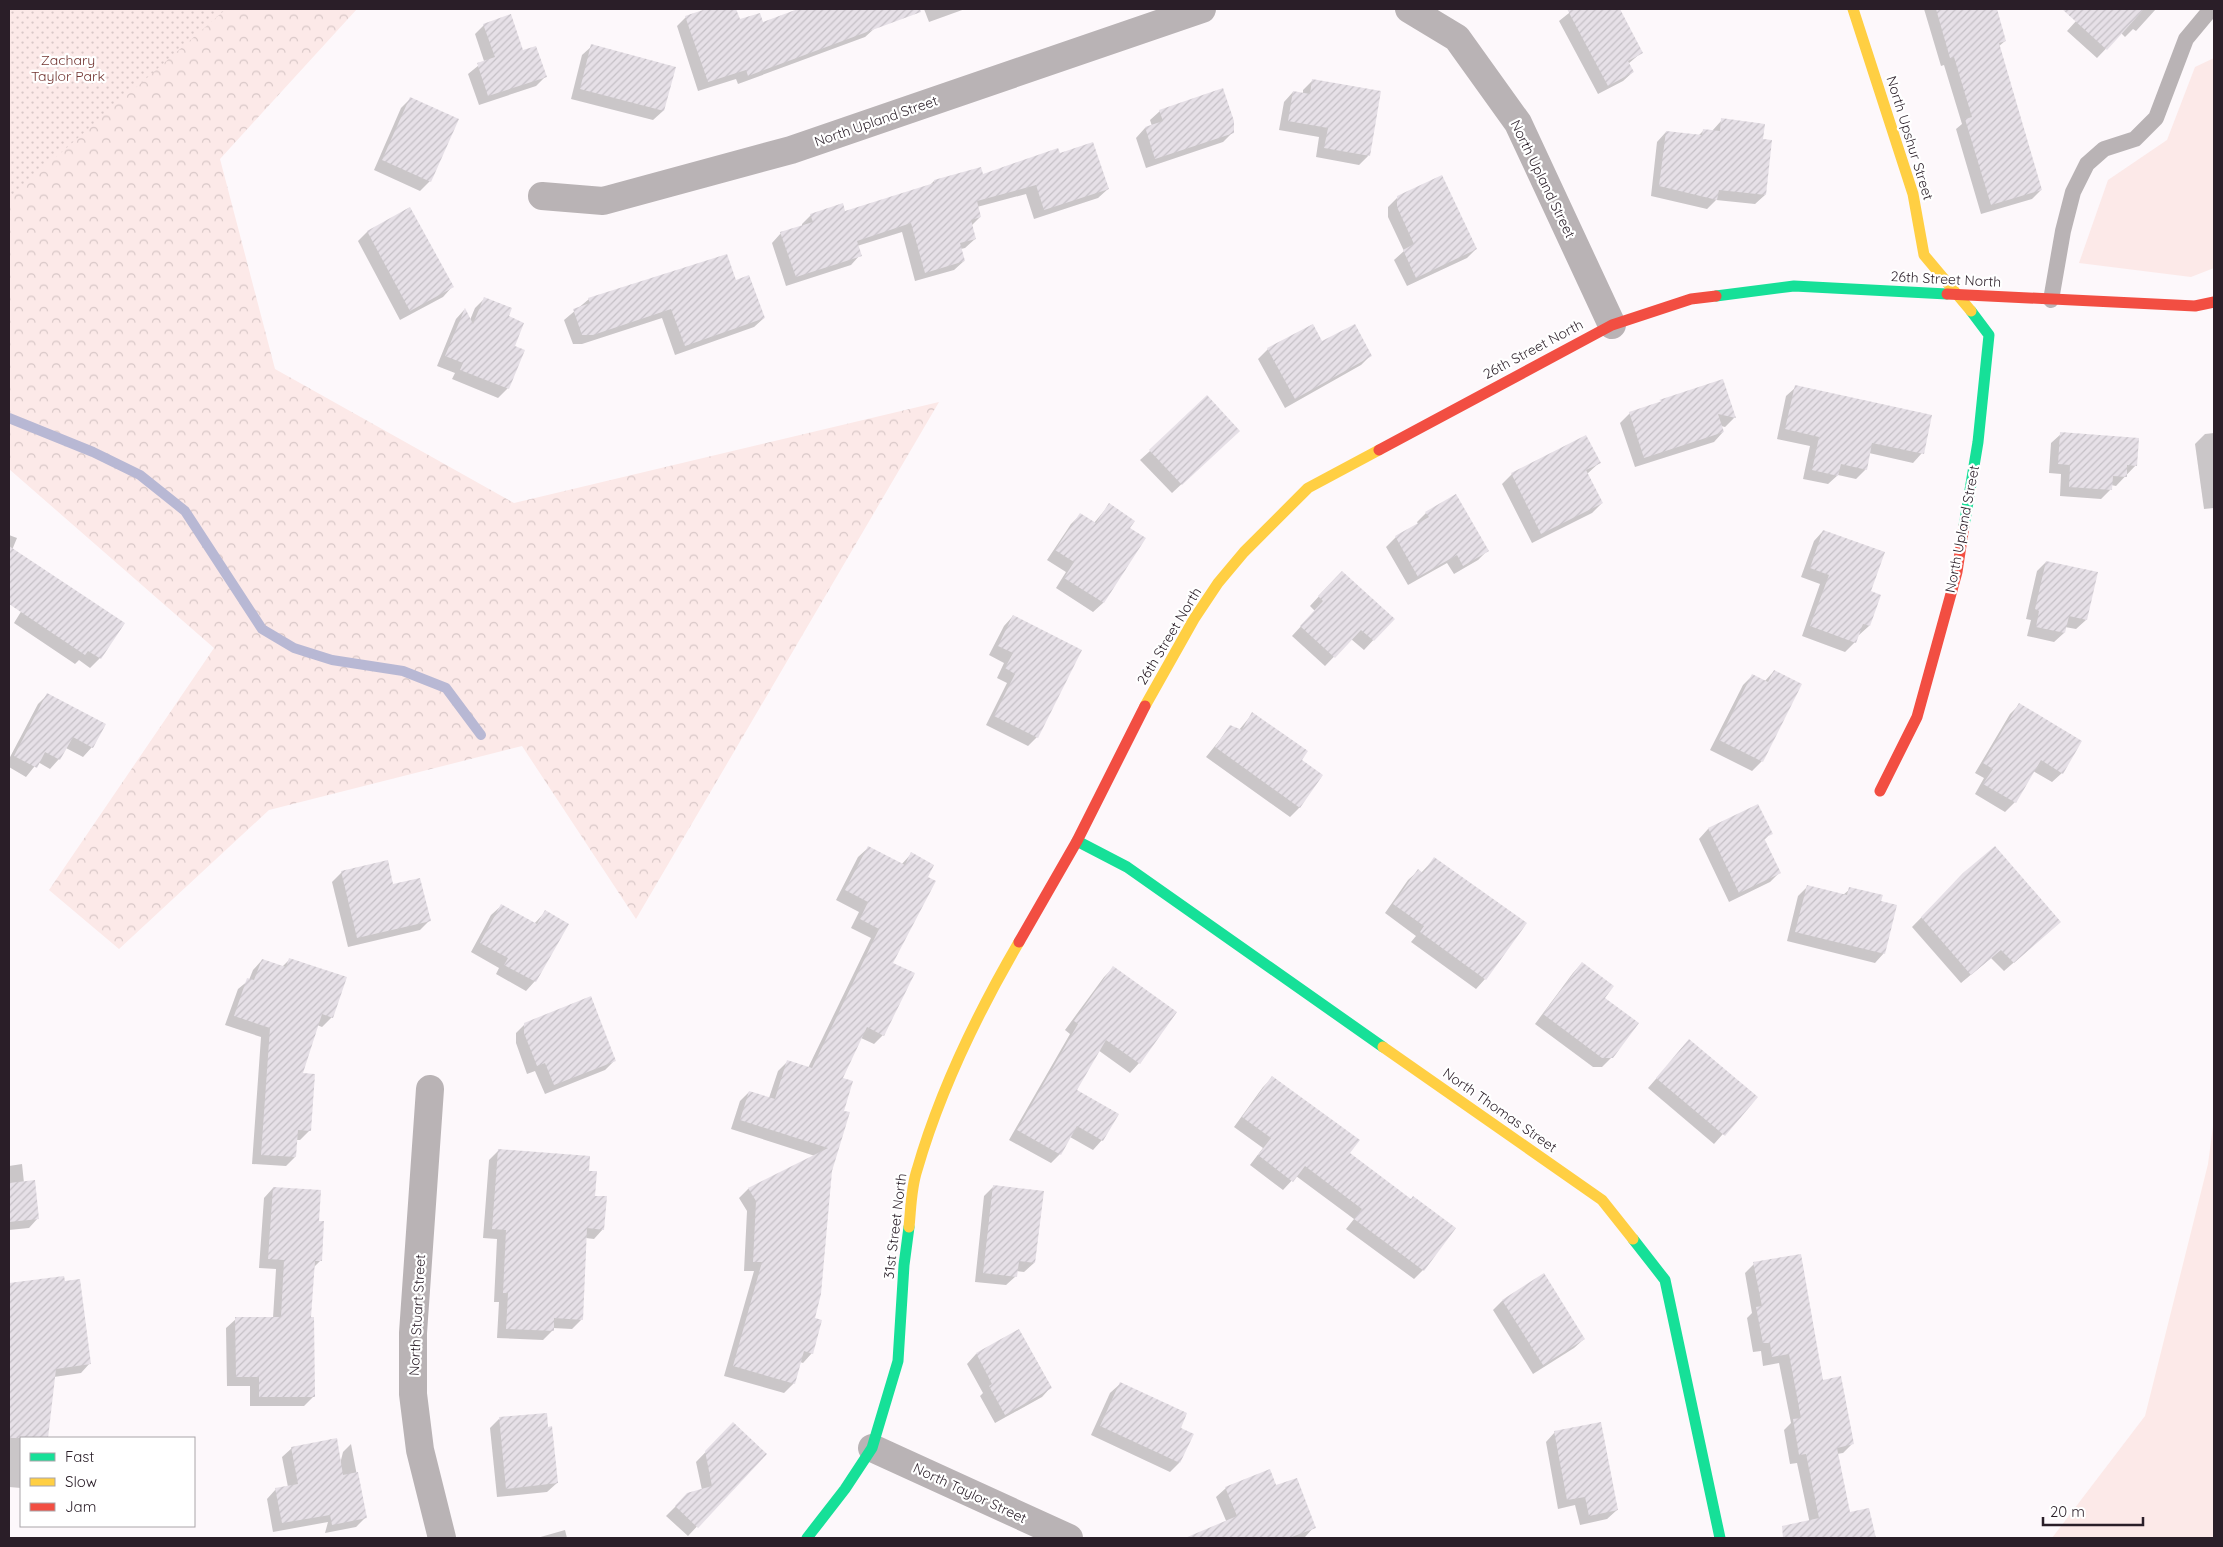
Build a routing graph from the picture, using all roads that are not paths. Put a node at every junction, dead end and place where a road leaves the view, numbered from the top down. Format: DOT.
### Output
graph roads {
  1 [pos="1202,9"];
  2 [pos="1409,9"];
  3 [pos="1853,9"];
  4 [pos="2211,9"];
  5 [pos="542,196"];
  6 [pos="1960,296"];
  7 [pos="2051,300"];
  8 [pos="2214,302"];
  9 [pos="1612,325"];
  10 [pos="1880,791"];
  11 [pos="1077,842"];
  12 [pos="430,1088"];
  13 [pos="872,1448"];
  14 [pos="442,1538"];
  15 [pos="807,1538"];
  16 [pos="1069,1538"];
  17 [pos="1720,1538"];
  1 -- 5 [label="street, North Upland Street"];
  2 -- 9 [label="street, North Upland Street"];
  3 -- 6 [label="street, North Upshur Street"];
  4 -- 7 [label="lane"];
  6 -- 7 [label="street, 26th Street North"];
  6 -- 9 [label="street, 26th Street North"];
  6 -- 10 [label="street, North Upland Street"];
  7 -- 8 [label="street, 26th Street North"];
  9 -- 11 [label="street, 26th Street North"];
  11 -- 13 [label="street, 31st Street North"];
  11 -- 17 [label="street, North Thomas Street"];
  12 -- 14 [label="street, North Stuart Street"];
  13 -- 15 [label="street, 31st Street North"];
  13 -- 16 [label="street, North Taylor Street"];
}
